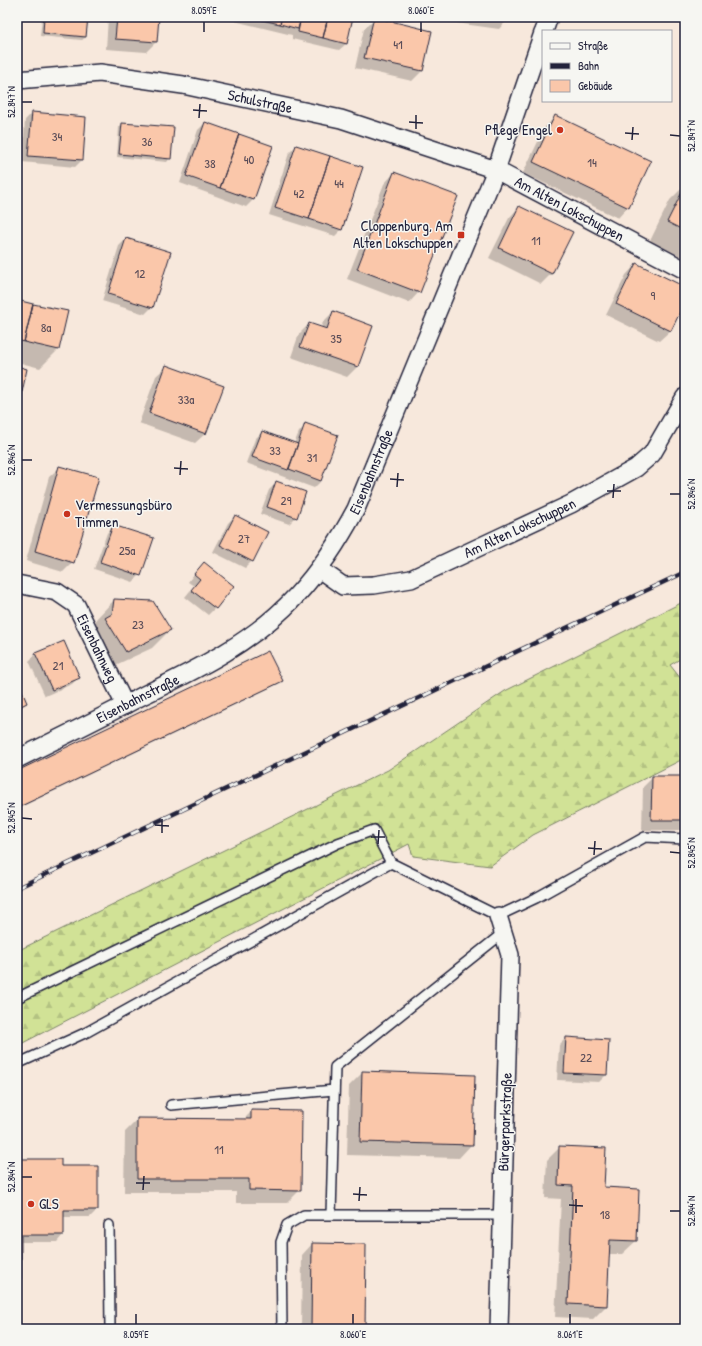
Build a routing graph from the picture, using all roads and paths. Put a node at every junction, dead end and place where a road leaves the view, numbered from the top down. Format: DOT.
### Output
graph roads {
  1 [pos="549,17"];
  2 [pos="544,30"];
  3 [pos="542,35"];
  4 [pos="17,80"];
  5 [pos="496,170"];
  6 [pos="685,270"];
  7 [pos="685,397"];
  8 [pos="319,569"];
  9 [pos="17,584"];
  10 [pos="125,705"];
  11 [pos="17,759"];
  12 [pos="685,839"];
  13 [pos="391,863"];
  14 [pos="498,916"];
  15 [pos="503,933"];
  16 [pos="17,998"];
  17 [pos="17,1064"];
  18 [pos="334,1090"];
  19 [pos="171,1104"];
  20 [pos="331,1215"];
  21 [pos="502,1215"];
  22 [pos="109,1224"];
  23 [pos="110,1329"];
  24 [pos="282,1329"];
  25 [pos="499,1329"];
  1 -- 2 [label="street, Eisenbahnstraße"];
  3 -- 5 [label="street, Eisenbahnstraße"];
  4 -- 5 [label="street, Schulstraße"];
  5 -- 6 [label="street, Am Alten Lokschuppen"];
  5 -- 8 [label="street, Eisenbahnstraße"];
  7 -- 8 [label="street, Am Alten Lokschuppen"];
  8 -- 10 [label="street, Eisenbahnstraße"];
  9 -- 10 [label="street, Eisenbahnweg"];
  10 -- 11 [label="street, Eisenbahnstraße"];
  12 -- 14 [label="lane"];
  13 -- 14 [label="lane"];
  13 -- 16 [label="lane"];
  13 -- 17 [label="lane"];
  14 -- 15 [label="street, Bürgerparkstraße"];
  15 -- 18 [label="lane"];
  15 -- 21 [label="street, Bürgerparkstraße"];
  18 -- 19 [label="lane"];
  18 -- 20 [label="lane"];
  20 -- 21 [label="lane"];
  20 -- 24 [label="lane"];
  21 -- 25 [label="street, Bürgerparkstraße"];
  22 -- 23 [label="lane"];
}
